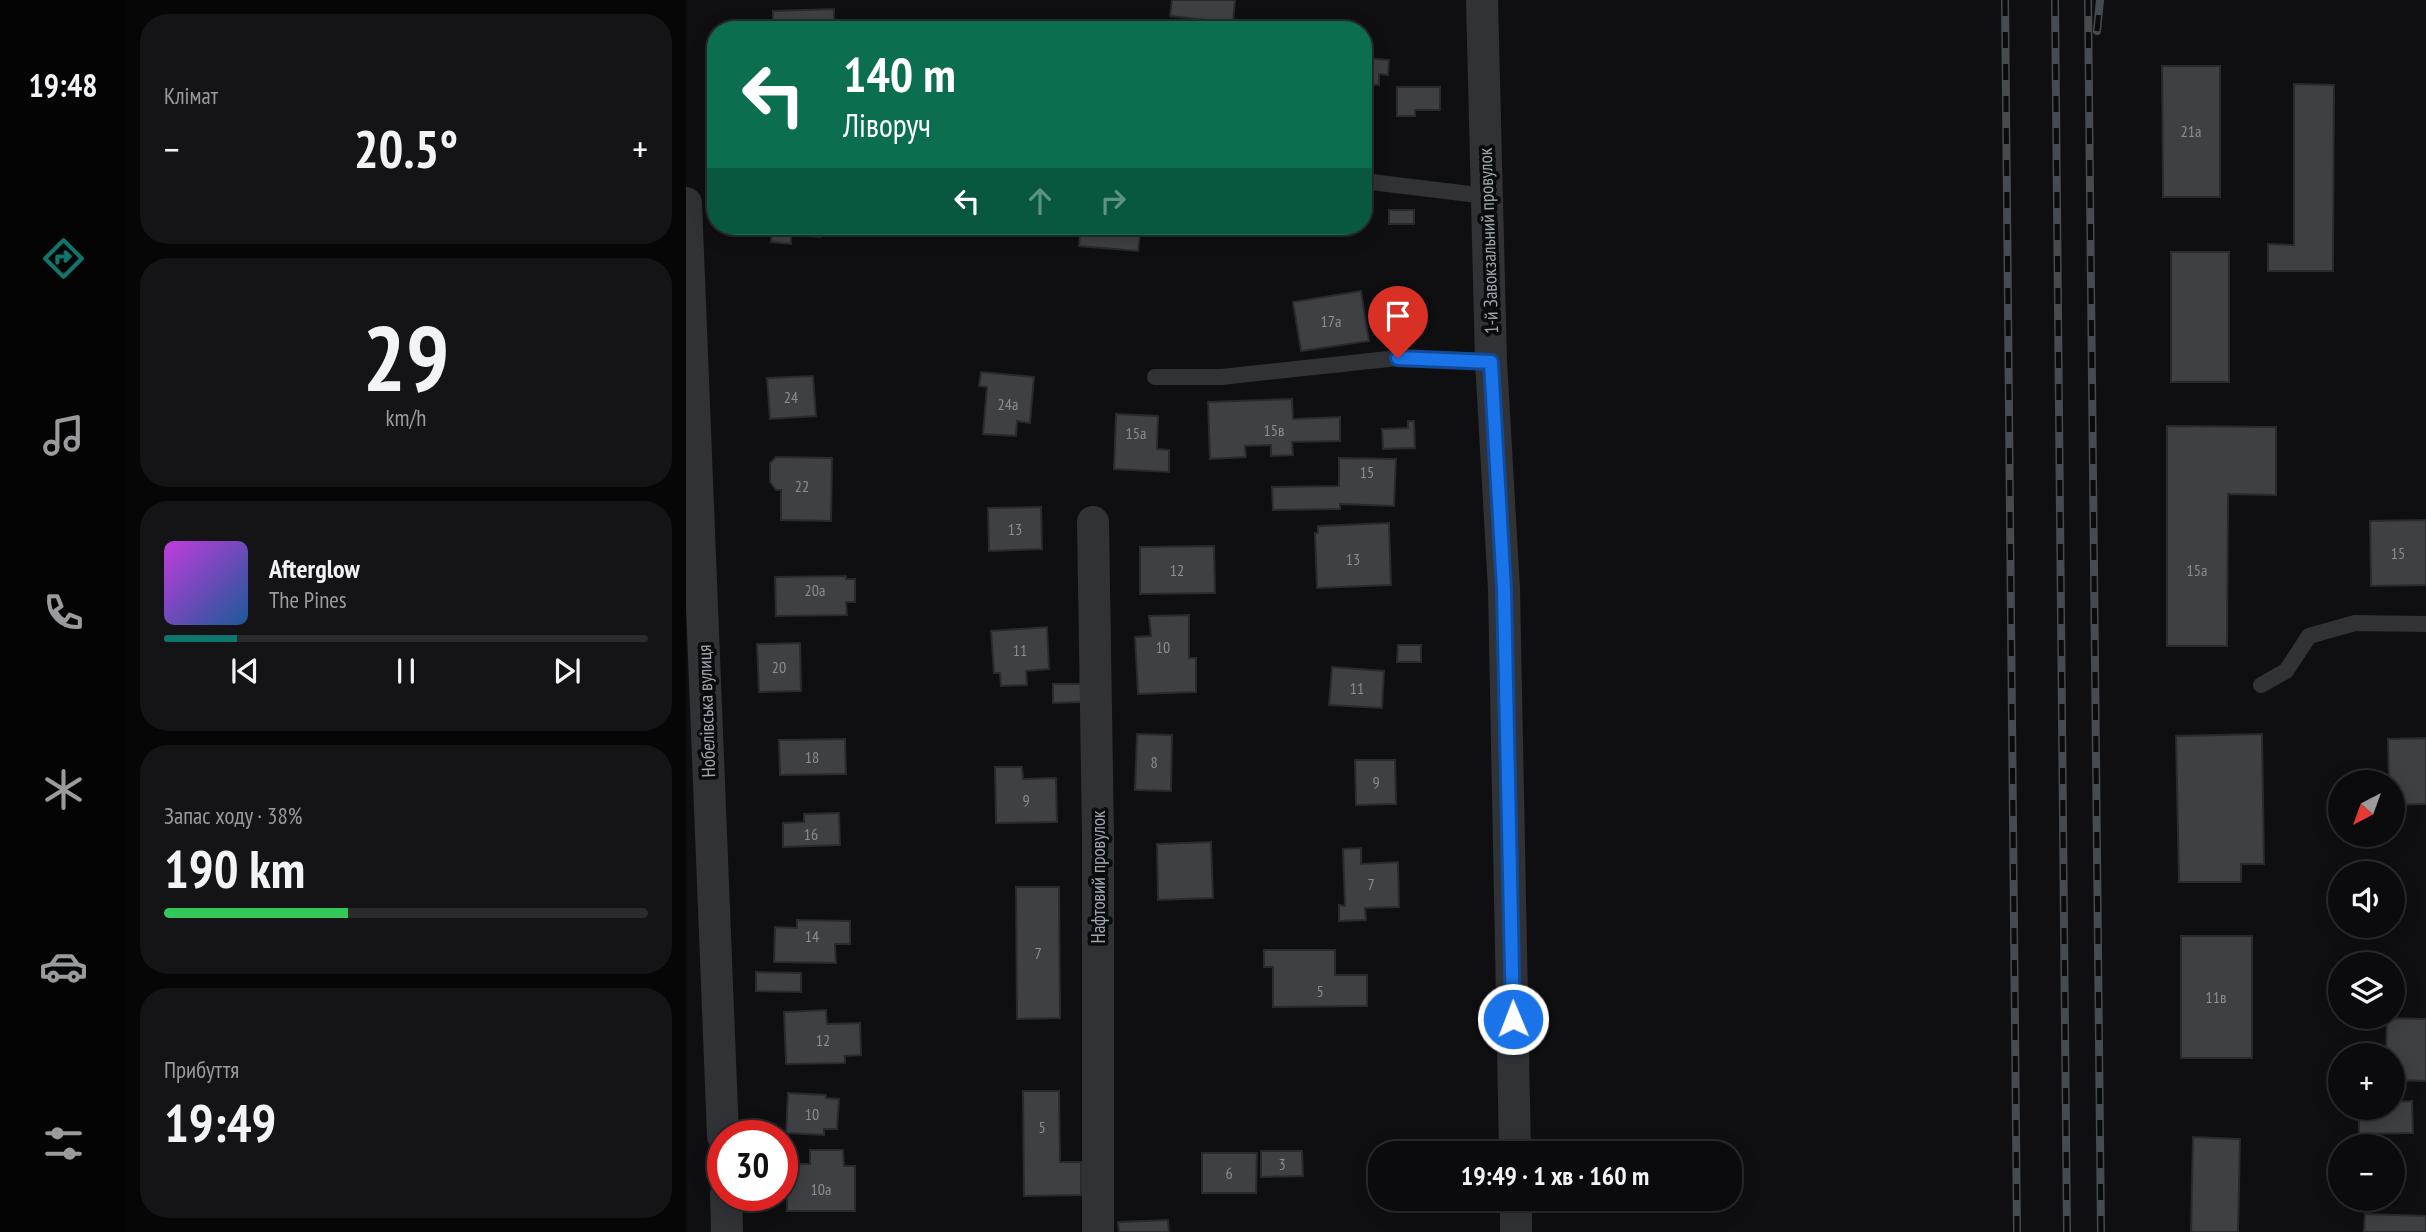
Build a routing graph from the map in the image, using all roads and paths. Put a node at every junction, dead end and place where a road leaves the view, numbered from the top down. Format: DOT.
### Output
graph roads {
  1 [pos="1482,0"];
  2 [pos="1372,182"];
  3 [pos="1486,196"];
  4 [pos="686,203"];
  5 [pos="1491,362"];
  6 [pos="1155,377"];
  7 [pos="1093,522"];
  8 [pos="2426,624"];
  9 [pos="2261,685"];
  10 [pos="722,1120"];
  11 [pos="1515,1141"];
  12 [pos="726,1211"];
  13 [pos="1516,1211"];
  14 [pos="727,1232"];
  15 [pos="1098,1232"];
  16 [pos="1516,1232"];
  1 -- 3 [label="street, 1-й Завокзальний провулок"];
  2 -- 3 [label="lane"];
  3 -- 5 [label="street, 1-й Завокзальний провулок"];
  4 -- 10 [label="street, Нобелівська вулиця"];
  5 -- 6 [label="lane"];
  5 -- 11 [label="street, 1-й Завокзальний провулок"];
  7 -- 15 [label="street, Нафтовий провулок"];
  8 -- 9 [label="lane"];
  12 -- 14 [label="street"];
  13 -- 16 [label="street"];
}
